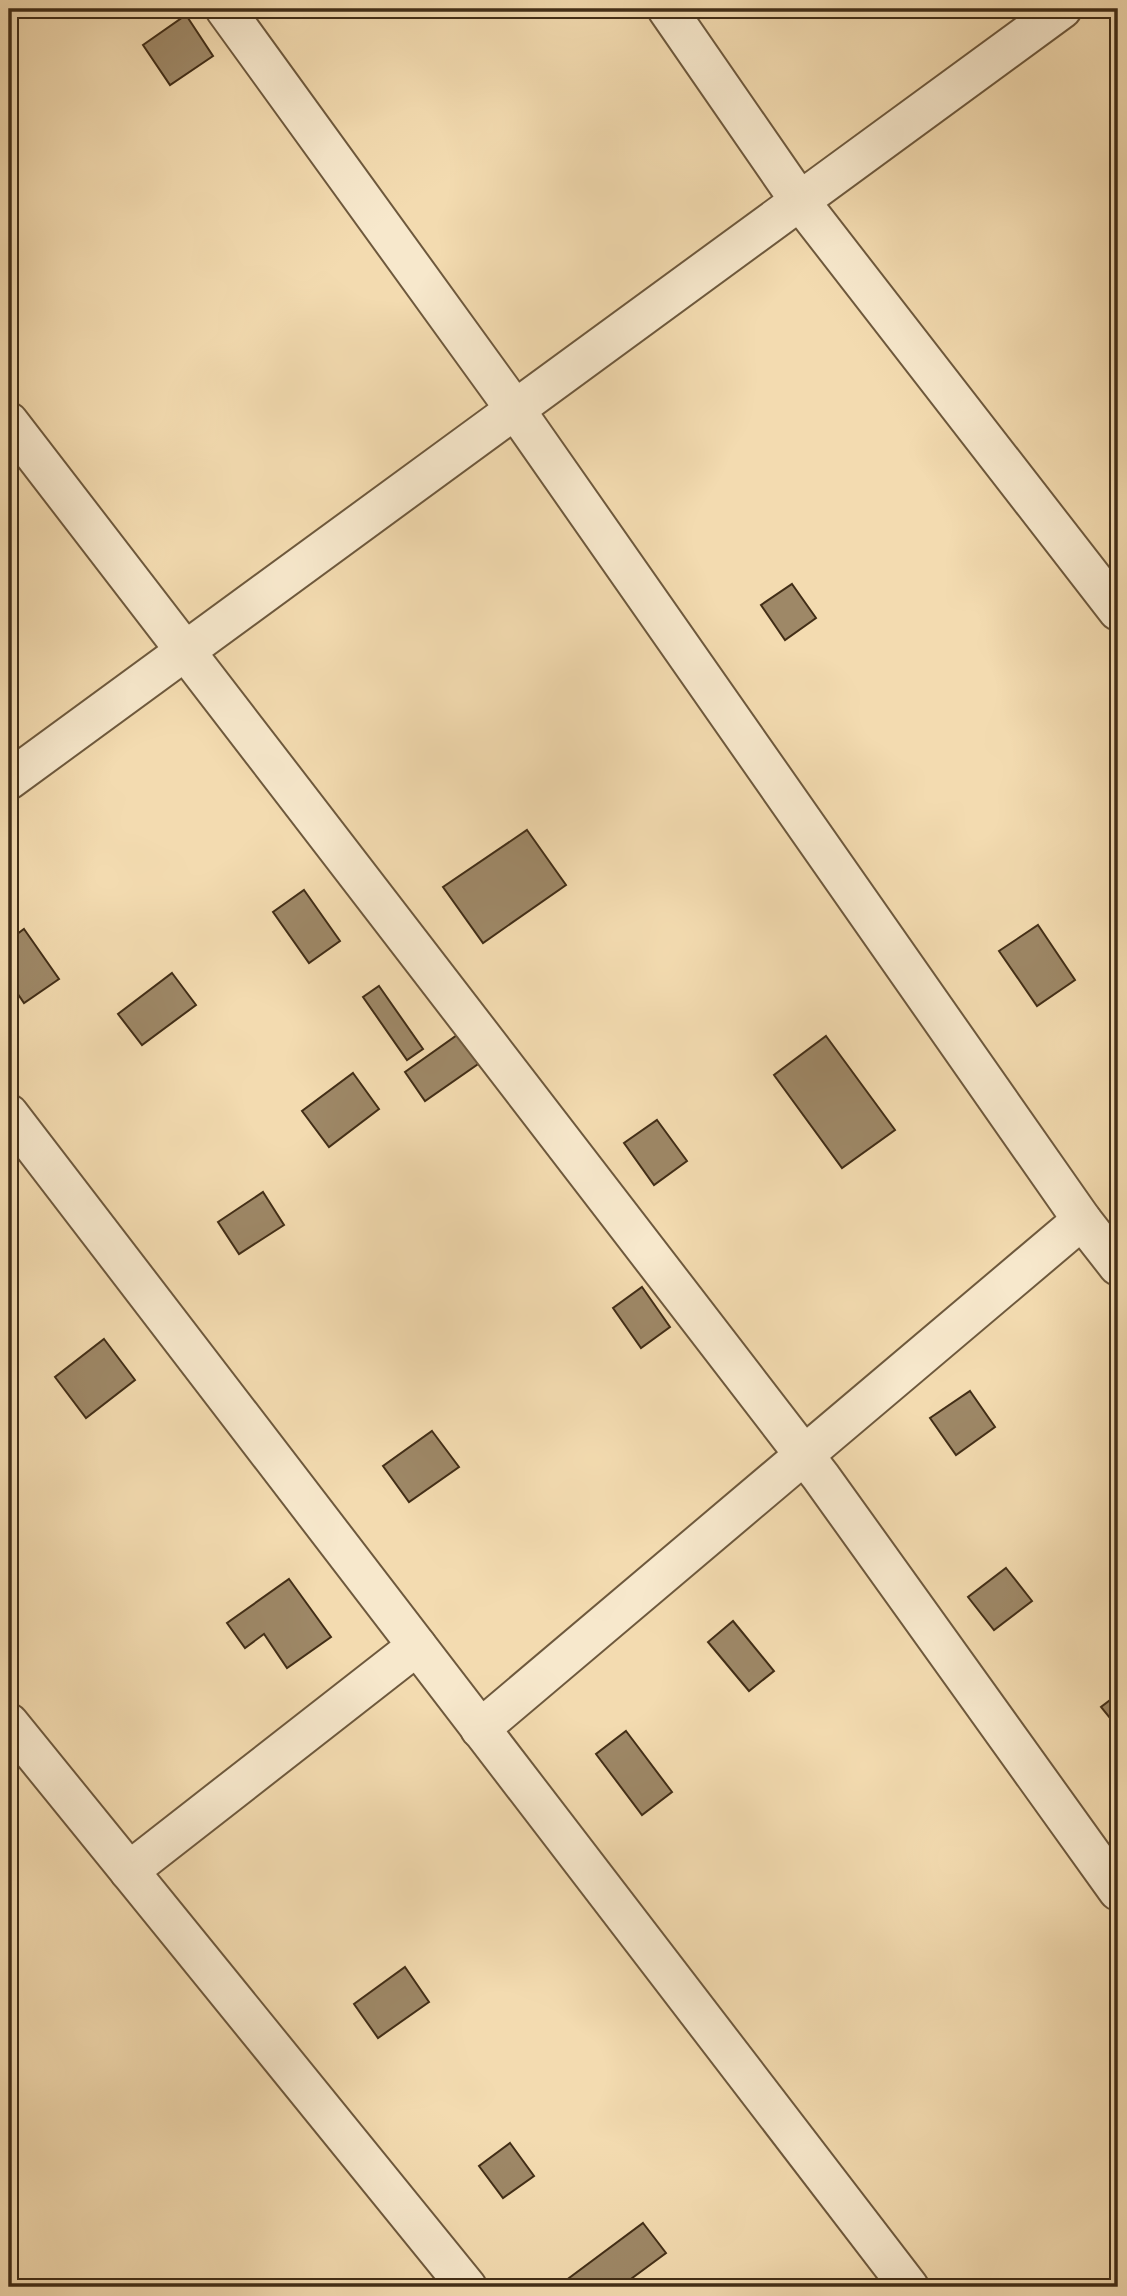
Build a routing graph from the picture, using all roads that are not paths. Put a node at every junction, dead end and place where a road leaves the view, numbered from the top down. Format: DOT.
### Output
graph roads {
  1 [pos="225,9"];
  2 [pos="667,9"];
  3 [pos="1062,9"];
  4 [pos="799,200"];
  5 [pos="514,408"];
  6 [pos="9,422"];
  7 [pos="1118,611"];
  8 [pos="184,650"];
  9 [pos="9,780"];
  10 [pos="9,1114"];
  11 [pos="1082,1220"];
  12 [pos="1118,1266"];
  13 [pos="803,1454"];
  14 [pos="417,1646"];
  15 [pos="480,1729"];
  16 [pos="12,1734"];
  17 [pos="129,1871"];
  18 [pos="1118,1891"];
  19 [pos="467,2287"];
  20 [pos="909,2287"];
  1 -- 5 [label="street"];
  2 -- 4 [label="street"];
  3 -- 4 [label="street"];
  4 -- 5 [label="street"];
  4 -- 7 [label="street"];
  5 -- 8 [label="street"];
  5 -- 11 [label="street"];
  6 -- 8 [label="street"];
  8 -- 9 [label="street"];
  8 -- 13 [label="street"];
  10 -- 14 [label="street"];
  11 -- 12 [label="street"];
  11 -- 13 [label="street"];
  13 -- 15 [label="street"];
  13 -- 18 [label="street"];
  14 -- 15 [label="street"];
  14 -- 17 [label="street"];
  15 -- 20 [label="street"];
  16 -- 17 [label="street"];
  17 -- 19 [label="street"];
}
